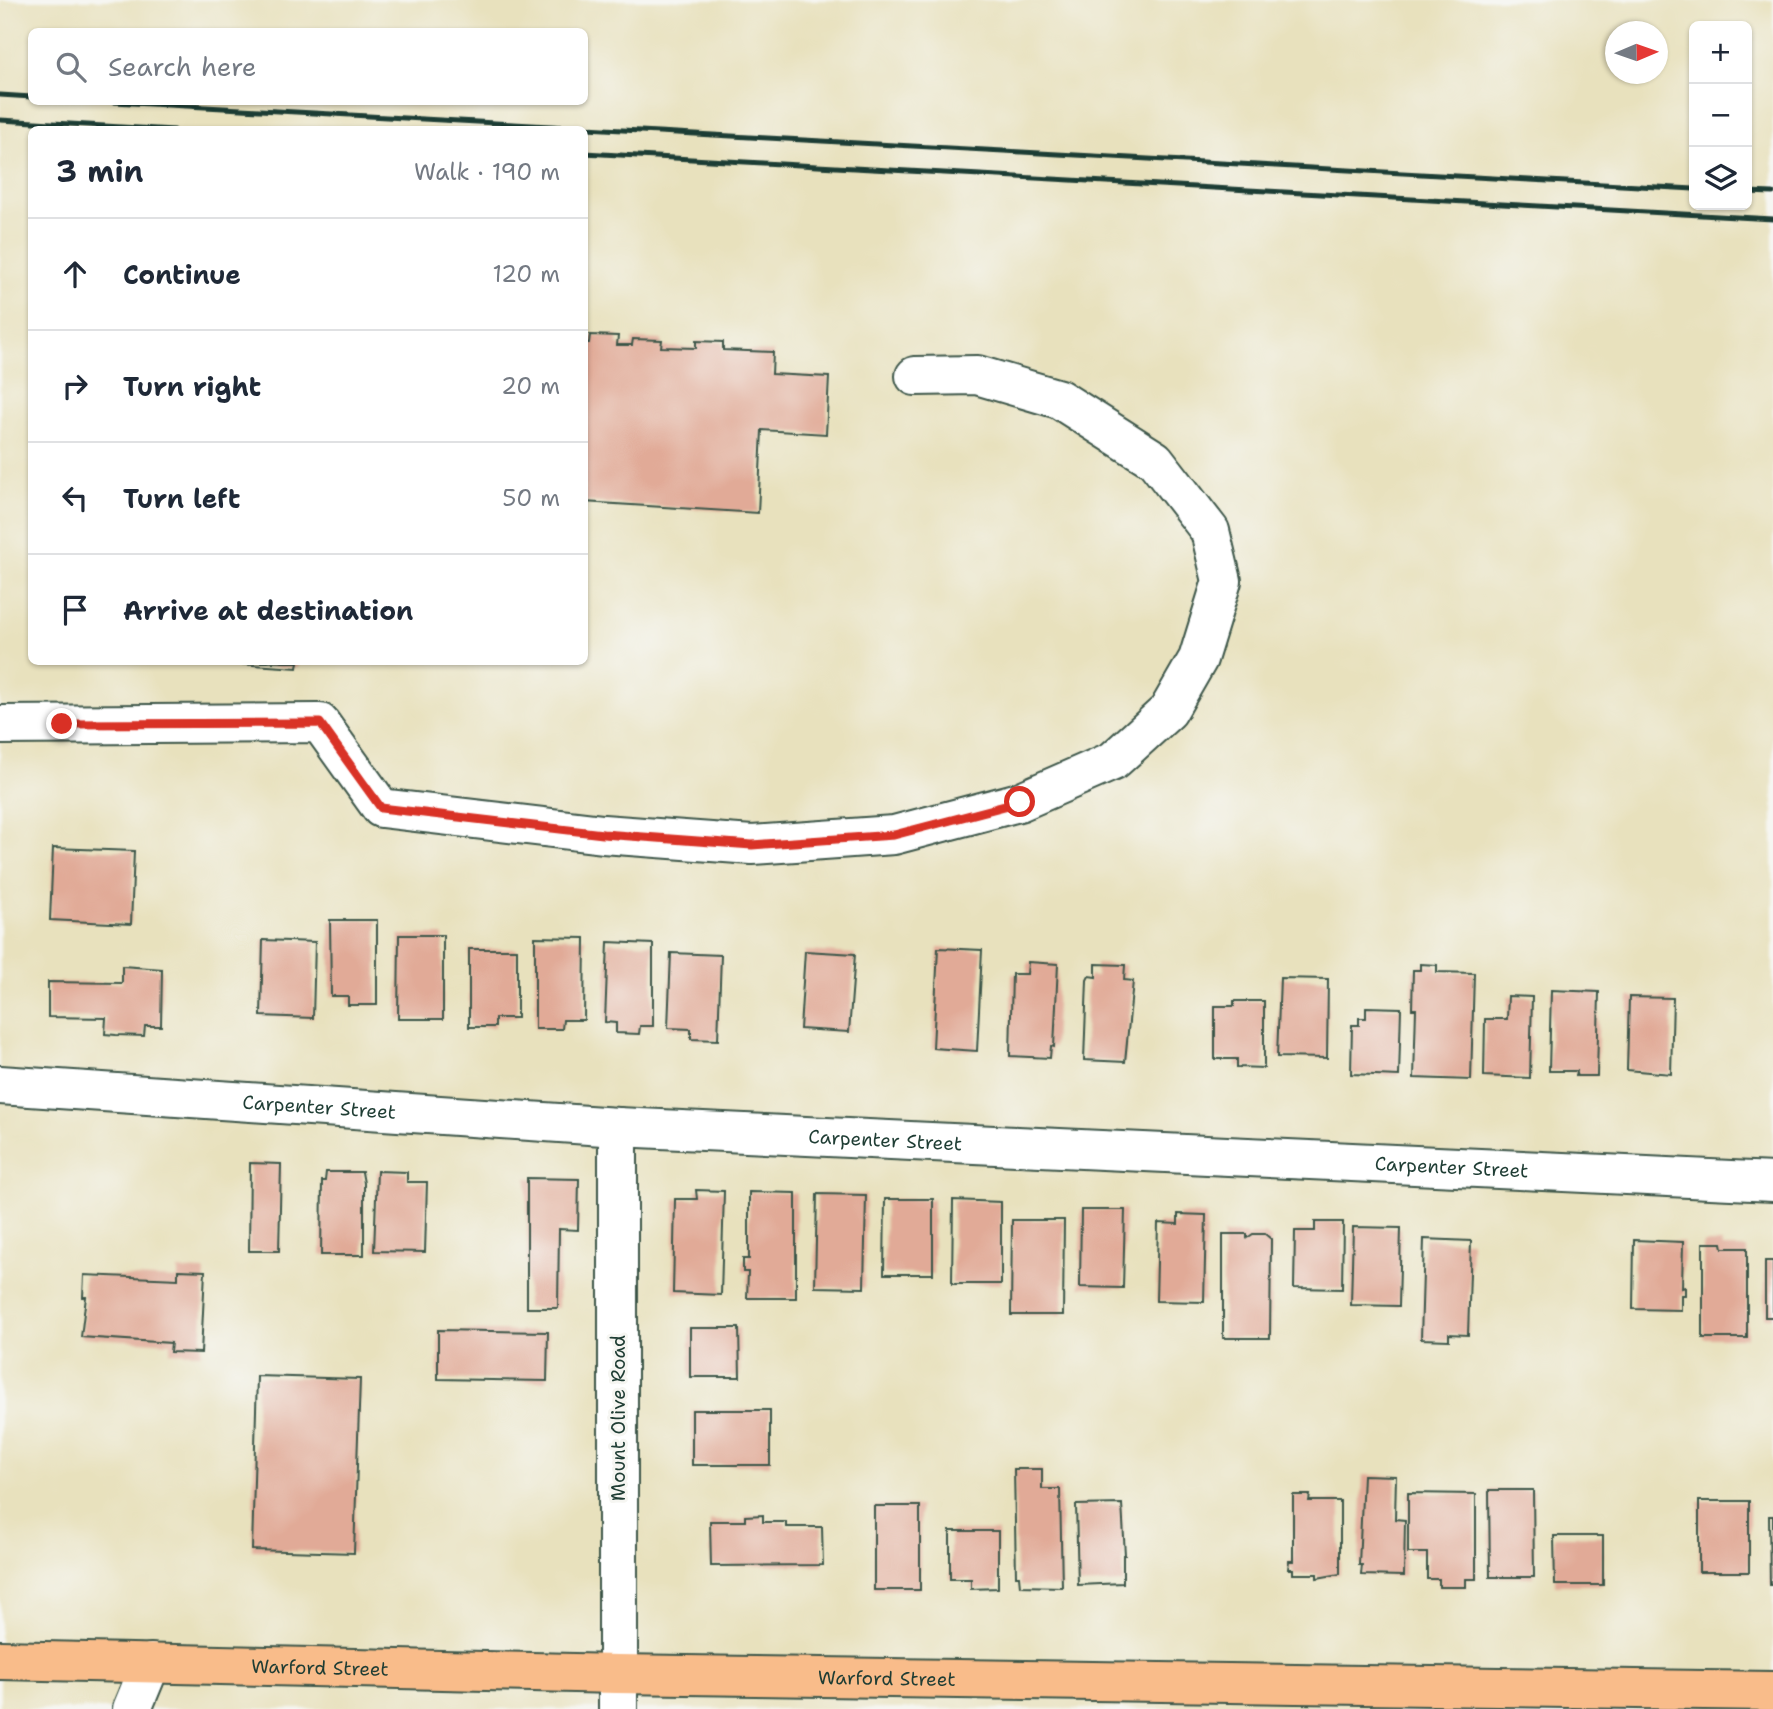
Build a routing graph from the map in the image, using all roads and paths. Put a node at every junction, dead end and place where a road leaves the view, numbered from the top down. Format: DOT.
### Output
graph roads {
  1 [pos="915,376"];
  2 [pos="0,725"];
  3 [pos="0,1086"];
  4 [pos="618,1127"];
  5 [pos="1773,1182"];
  6 [pos="0,1660"];
  7 [pos="151,1663"];
  8 [pos="1773,1691"];
  9 [pos="617,1692"];
  10 [pos="1589,1699"];
  11 [pos="132,1709"];
  1 -- 2 [label="street"];
  3 -- 4 [label="street, Carpenter Street"];
  4 -- 5 [label="street, Carpenter Street"];
  4 -- 9 [label="street, Mount Olive Road"];
  6 -- 7 [label="main road, Warford Street"];
  7 -- 9 [label="main road, Warford Street"];
  7 -- 11 [label="street"];
  8 -- 10 [label="main road, Warford Street"];
  9 -- 10 [label="main road, Warford Street"];
}
